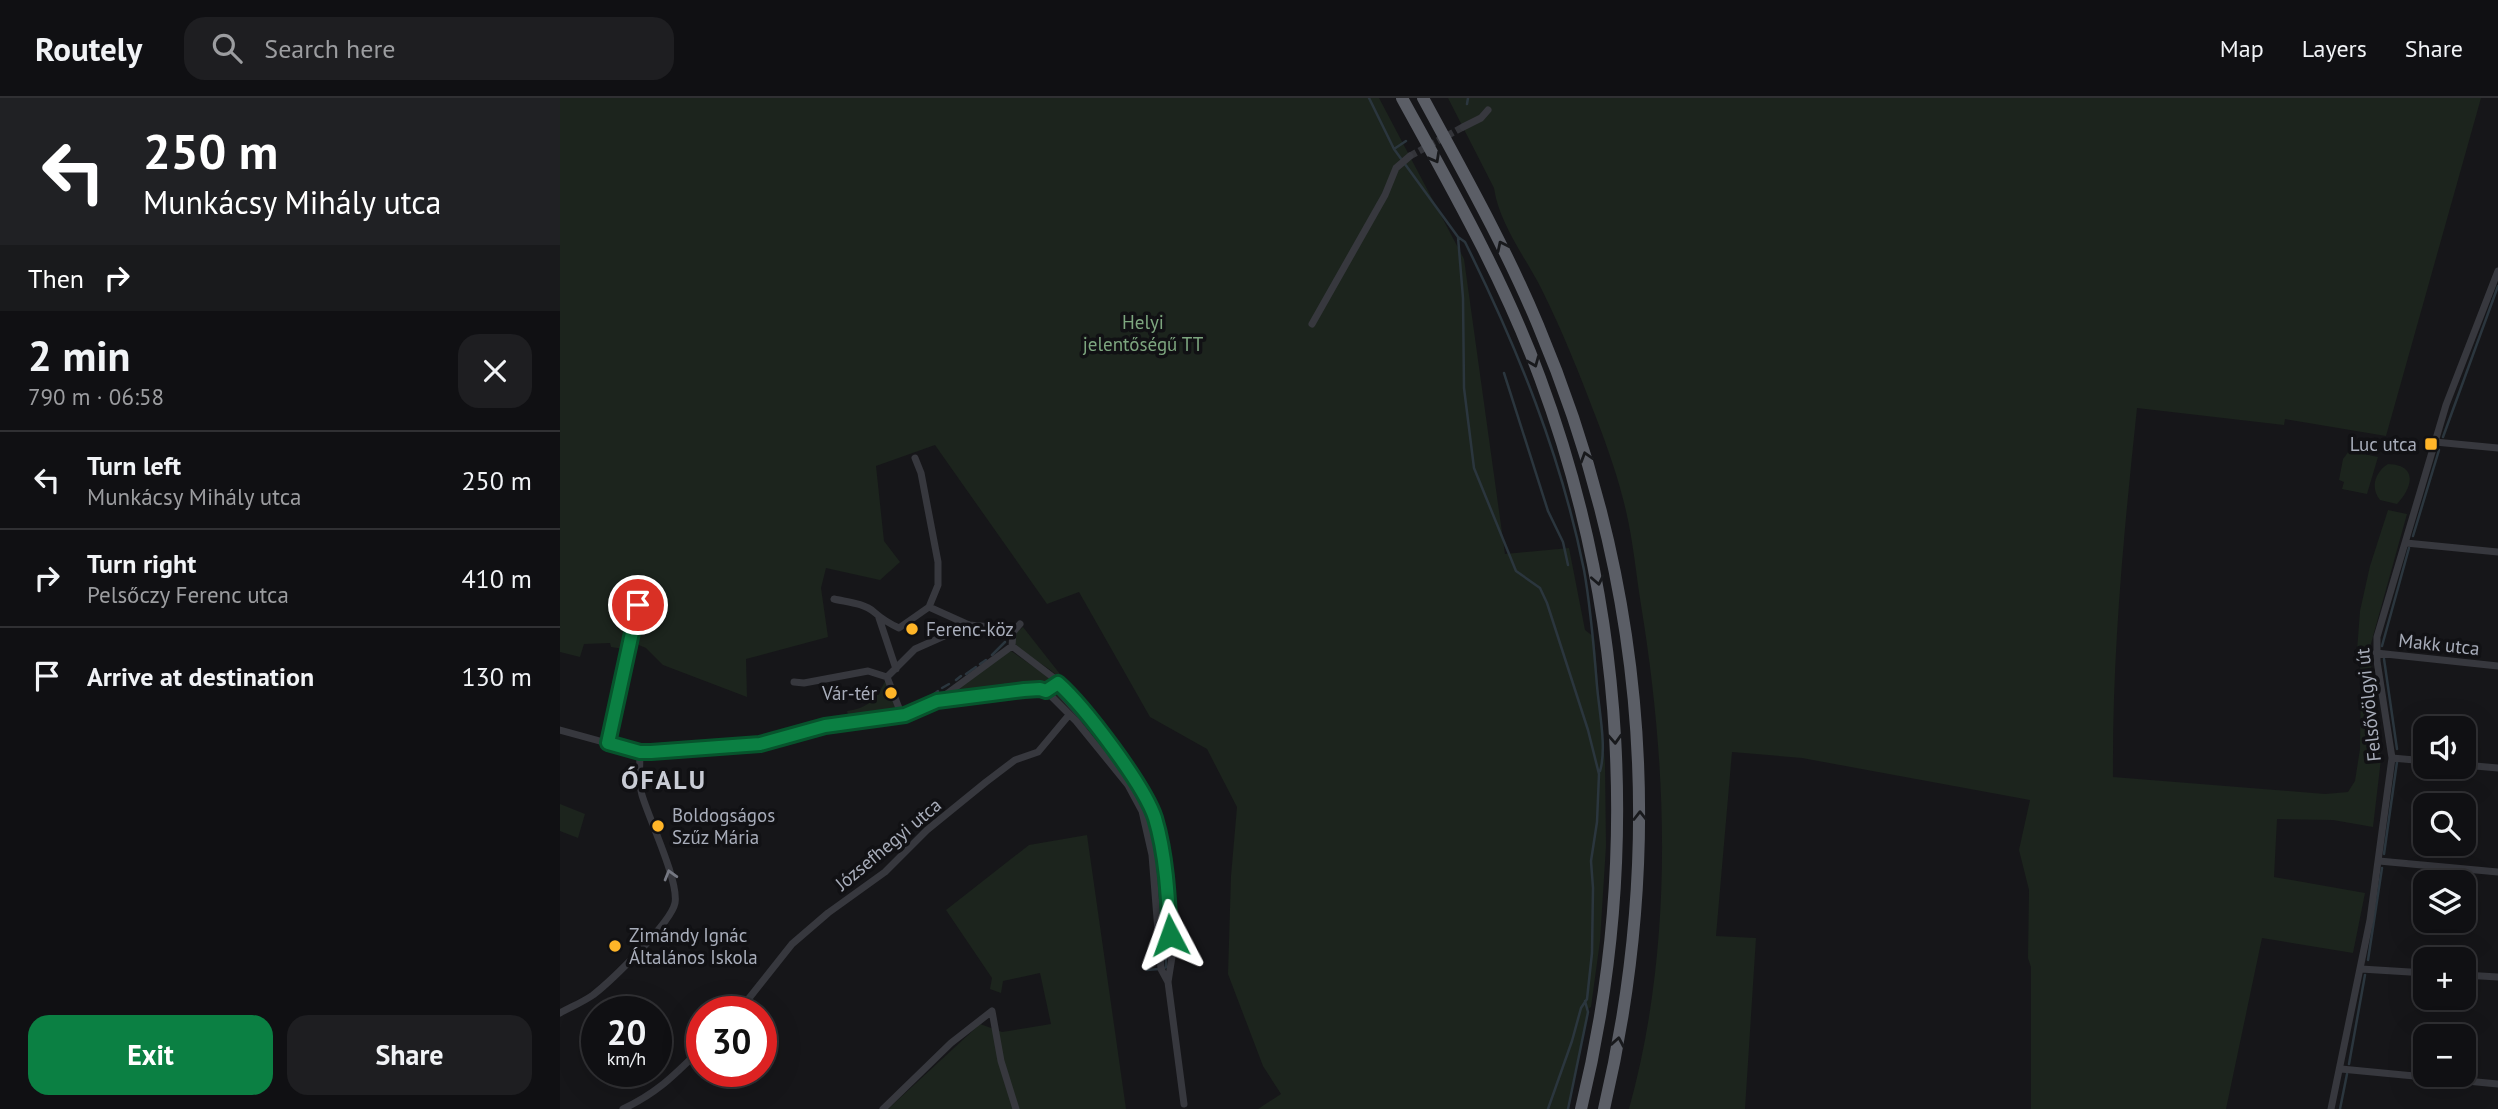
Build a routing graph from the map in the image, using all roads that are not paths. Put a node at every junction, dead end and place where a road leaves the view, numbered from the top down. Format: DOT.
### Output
graph roads {
  1 [pos="1402,98"];
  2 [pos="1423,98"];
  3 [pos="1488,110"];
  4 [pos="1464,127"];
  5 [pos="1404,160"];
  6 [pos="2498,271"];
  7 [pos="1312,324"];
  8 [pos="2435,442"];
  9 [pos="2498,448"];
  10 [pos="915,458"];
  11 [pos="2406,543"];
  12 [pos="2498,552"];
  13 [pos="644,589"];
  14 [pos="834,599"];
  15 [pos="929,607"];
  16 [pos="879,618"];
  17 [pos="1020,624"];
  18 [pos="969,625"];
  19 [pos="1013,632"];
  20 [pos="1012,646"];
  21 [pos="2376,653"];
  22 [pos="2498,666"];
  23 [pos="896,669"];
  24 [pos="887,677"];
  25 [pos="794,682"];
  26 [pos="1052,684"];
  27 [pos="937,701"];
  28 [pos="1069,715"];
  29 [pos="902,716"];
  30 [pos="560,730"];
  31 [pos="608,743"];
  32 [pos="640,752"];
  33 [pos="2392,758"];
  34 [pos="2413,760"];
  35 [pos="2476,766"];
  36 [pos="2498,768"];
  37 [pos="2379,861"];
  38 [pos="2498,872"];
  39 [pos="2361,969"];
  40 [pos="2413,972"];
  41 [pos="2476,976"];
  42 [pos="2498,977"];
  43 [pos="1168,982"];
  44 [pos="751,996"];
  45 [pos="560,1013"];
  46 [pos="686,1064"];
  47 [pos="2341,1069"];
  48 [pos="2498,1084"];
  49 [pos="1184,1104"];
  50 [pos="623,1109"];
  51 [pos="883,1109"];
  52 [pos="1016,1109"];
  53 [pos="1581,1109"];
  54 [pos="1604,1109"];
  55 [pos="2331,1109"];
  1 -- 53 [label="highway, one-way"];
  54 -- 2 [label="highway, one-way"];
  3 -- 4 [label="street"];
  5 -- 7 [label="street"];
  6 -- 8 [label="street, Felsővölgyi út"];
  8 -- 9 [label="street"];
  8 -- 11 [label="street, Felsővölgyi út"];
  10 -- 15 [label="street"];
  11 -- 12 [label="street"];
  11 -- 21 [label="street, Felsővölgyi út"];
  13 -- 31 [label="street"];
  14 -- 16 [label="street"];
  15 -- 16 [label="street"];
  15 -- 18 [label="street"];
  16 -- 23 [label="street"];
  17 -- 19 [label="street"];
  18 -- 19 [label="street"];
  18 -- 23 [label="street"];
  19 -- 20 [label="street"];
  20 -- 26 [label="street"];
  20 -- 27 [label="street"];
  21 -- 22 [label="street, Makk utca"];
  21 -- 33 [label="street, Felsővölgyi út"];
  23 -- 24 [label="street"];
  24 -- 25 [label="street"];
  24 -- 29 [label="street"];
  26 -- 27 [label="street"];
  26 -- 28 [label="street"];
  26 -- 43 [label="street"];
  27 -- 29 [label="street"];
  28 -- 43 [label="street"];
  28 -- 44 [label="street, Józsefhegyi utca"];
  29 -- 32 [label="street"];
  30 -- 31 [label="street"];
  31 -- 32 [label="street"];
  45 -- 32 [label="street, one-way"];
  33 -- 34 [label="street"];
  33 -- 37 [label="street, Felsővölgyi út"];
  35 -- 36 [label="street"];
  37 -- 38 [label="street"];
  37 -- 39 [label="street, Felsővölgyi út"];
  39 -- 40 [label="street"];
  39 -- 47 [label="street, Felsővölgyi út"];
  41 -- 42 [label="street"];
  43 -- 49 [label="street"];
  46 -- 50 [label="street"];
  47 -- 48 [label="street"];
  47 -- 55 [label="street, Felsővölgyi út"];
  51 -- 52 [label="street"];
}
